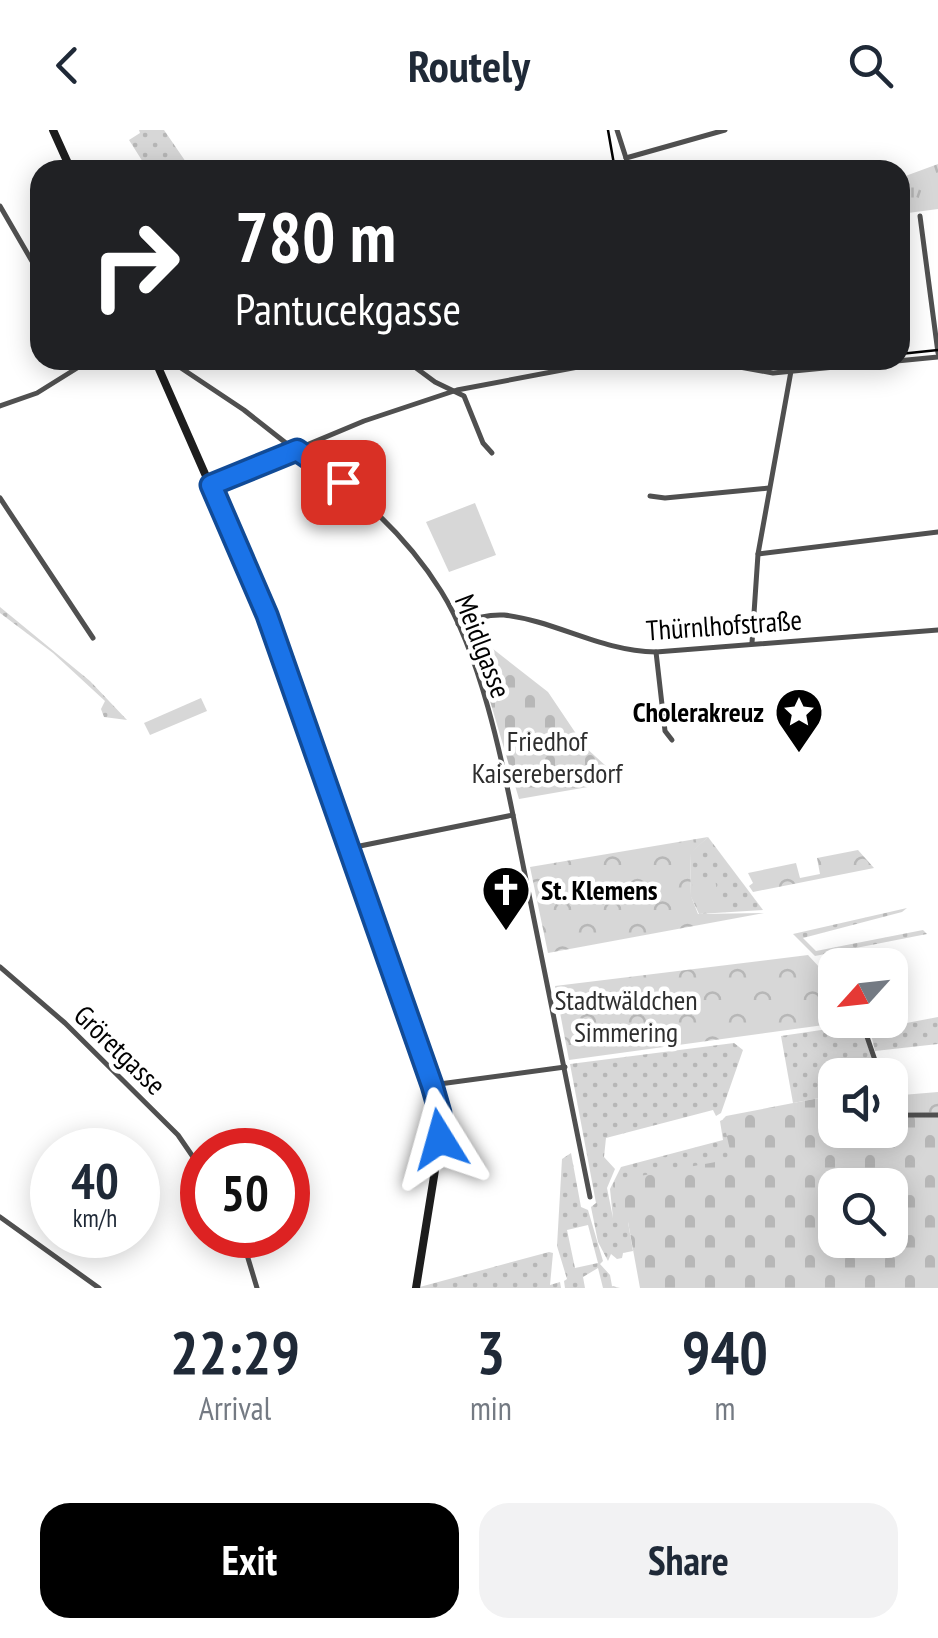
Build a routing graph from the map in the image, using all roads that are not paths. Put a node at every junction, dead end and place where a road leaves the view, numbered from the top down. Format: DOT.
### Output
graph roads {
  1 [pos="53,130"];
  2 [pos="617,130"];
  3 [pos="725,130"];
  4 [pos="66,160"];
  5 [pos="624,160"];
  6 [pos="631,160"];
  7 [pos="0,206"];
  8 [pos="920,216"];
  9 [pos="30,258"];
  10 [pos="938,355"];
  11 [pos="910,358"];
  12 [pos="74,370"];
  13 [pos="159,370"];
  14 [pos="184,370"];
  15 [pos="419,370"];
  16 [pos="563,370"];
  17 [pos="759,370"];
  18 [pos="808,370"];
  19 [pos="791,372"];
  20 [pos="457,390"];
  21 [pos="0,406"];
  22 [pos="297,450"];
  23 [pos="492,453"];
  24 [pos="211,485"];
  25 [pos="768,488"];
  26 [pos="650,496"];
  27 [pos="0,498"];
  28 [pos="938,532"];
  29 [pos="758,554"];
  30 [pos="458,624"];
  31 [pos="938,630"];
  32 [pos="93,638"];
  33 [pos="752,643"];
  34 [pos="656,652"];
  35 [pos="672,740"];
  36 [pos="514,815"];
  37 [pos="349,848"];
  38 [pos="0,967"];
  39 [pos="565,1067"];
  40 [pos="432,1085"];
  41 [pos="908,1115"];
  42 [pos="938,1115"];
  43 [pos="180,1138"];
  44 [pos="590,1197"];
  45 [pos="0,1217"];
  46 [pos="249,1258"];
  47 [pos="100,1288"];
  48 [pos="258,1288"];
  49 [pos="416,1288"];
  1 -- 4 [label="main road"];
  2 -- 5 [label="street"];
  3 -- 6 [label="street"];
  7 -- 9 [label="street"];
  8 -- 10 [label="street"];
  10 -- 11 [label="street"];
  12 -- 21 [label="street"];
  13 -- 24 [label="main road"];
  14 -- 22 [label="street, Meidlgasse"];
  15 -- 20 [label="street"];
  16 -- 20 [label="street"];
  17 -- 19 [label="street"];
  18 -- 19 [label="street"];
  19 -- 25 [label="street"];
  20 -- 22 [label="street"];
  20 -- 23 [label="street"];
  22 -- 24 [label="street"];
  22 -- 30 [label="street, Meidlgasse"];
  24 -- 37 [label="main road"];
  25 -- 26 [label="street"];
  25 -- 29 [label="street"];
  27 -- 32 [label="street"];
  28 -- 29 [label="street"];
  29 -- 33 [label="street"];
  30 -- 34 [label="street, Thürnlhofstraße"];
  30 -- 36 [label="street, Meidlgasse"];
  31 -- 33 [label="street, Thürnlhofstraße"];
  33 -- 34 [label="street, Thürnlhofstraße"];
  34 -- 35 [label="street"];
  36 -- 37 [label="street"];
  36 -- 39 [label="street, Meidlgasse"];
  37 -- 40 [label="main road"];
  38 -- 43 [label="street, Gröretgasse"];
  39 -- 40 [label="street"];
  39 -- 44 [label="street, Meidlgasse"];
  40 -- 49 [label="main road"];
  41 -- 42 [label="street"];
  45 -- 47 [label="street"];
  46 -- 48 [label="street"];
}
